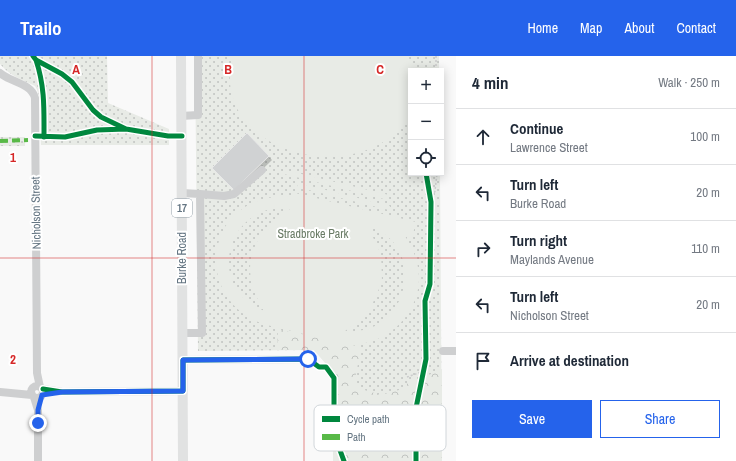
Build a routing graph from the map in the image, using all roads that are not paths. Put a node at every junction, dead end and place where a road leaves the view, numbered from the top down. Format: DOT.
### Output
graph roads {
  1 [pos="181,56"];
  2 [pos="198,56"];
  3 [pos="1,75"];
  4 [pos="181,116"];
  5 [pos="262,170"];
  6 [pos="182,193"];
  7 [pos="200,194"];
  8 [pos="183,333"];
  9 [pos="442,351"];
  10 [pos="456,351"];
  11 [pos="308,359"];
  12 [pos="183,360"];
  13 [pos="183,391"];
  14 [pos="0,392"];
  15 [pos="37,392"];
  16 [pos="38,461"];
  17 [pos="183,461"];
  1 -- 4 [label="main road, Burke Road / 17"];
  2 -- 4 [label="street"];
  3 -- 15 [label="street, Nicholson Street"];
  4 -- 6 [label="main road, Burke Road / 17"];
  5 -- 7 [label="street"];
  6 -- 7 [label="street"];
  6 -- 8 [label="main road, Burke Road / 17"];
  7 -- 8 [label="street"];
  8 -- 12 [label="main road, Burke Road / 17"];
  9 -- 10 [label="street"];
  11 -- 12 [label="street"];
  12 -- 13 [label="main road, Burke Road / 17"];
  13 -- 15 [label="street"];
  13 -- 17 [label="main road, Burke Road / 17"];
  14 -- 15 [label="street"];
  15 -- 16 [label="street, Nicholson Street"];
}
